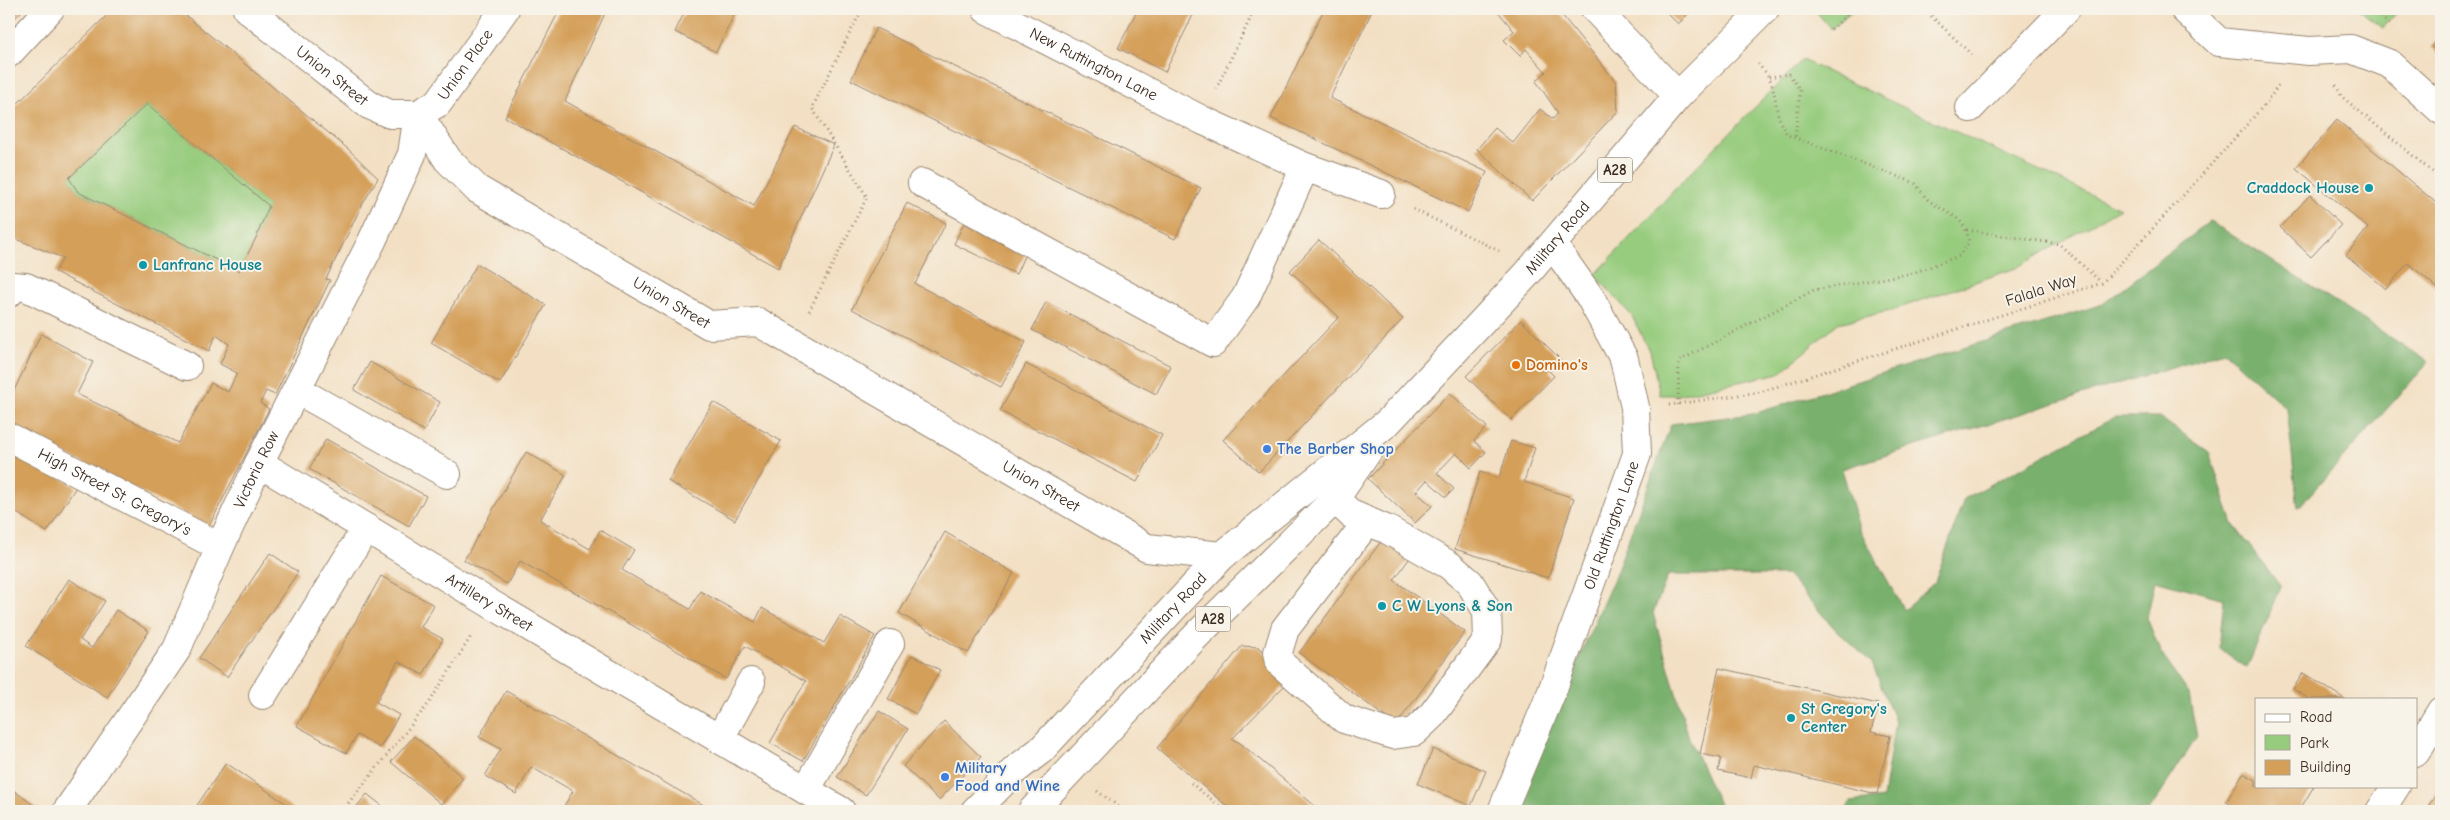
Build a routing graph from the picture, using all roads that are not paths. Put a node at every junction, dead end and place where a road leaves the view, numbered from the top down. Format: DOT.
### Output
graph roads {
  1 [pos="50,9"];
  2 [pos="247,9"];
  3 [pos="505,9"];
  4 [pos="986,9"];
  5 [pos="1595,9"];
  6 [pos="1765,9"];
  7 [pos="2066,9"];
  8 [pos="2184,9"];
  9 [pos="9,53"];
  10 [pos="1678,96"];
  11 [pos="1970,108"];
  12 [pos="2441,110"];
  13 [pos="418,114"];
  14 [pos="1305,167"];
  15 [pos="922,183"];
  16 [pos="1381,194"];
  17 [pos="1553,245"];
  18 [pos="9,293"];
  19 [pos="187,366"];
  20 [pos="297,390"];
  21 [pos="1388,422"];
  22 [pos="9,437"];
  23 [pos="259,463"];
  24 [pos="447,474"];
  25 [pos="1335,499"];
  26 [pos="1368,521"];
  27 [pos="366,528"];
  28 [pos="220,548"];
  29 [pos="1222,556"];
  30 [pos="890,644"];
  31 [pos="751,682"];
  32 [pos="263,695"];
  33 [pos="2441,711"];
  34 [pos="720,738"];
  35 [pos="2418,749"];
  36 [pos="2395,788"];
  37 [pos="806,790"];
  38 [pos="67,811"];
  39 [pos="842,811"];
  40 [pos="975,811"];
  41 [pos="1032,811"];
  42 [pos="1502,811"];
  43 [pos="2380,811"];
  1 -- 9 [label="main road"];
  2 -- 13 [label="main road, Union Street"];
  3 -- 13 [label="main road, Union Place"];
  4 -- 14 [label="main road, New Ruttington Lane"];
  5 -- 10 [label="main road"];
  6 -- 10 [label="main road, Military Road / A28"];
  7 -- 11 [label="main road"];
  8 -- 12 [label="main road"];
  10 -- 17 [label="main road, Military Road / A28"];
  13 -- 20 [label="main road, Victoria Row"];
  13 -- 29 [label="main road, Union Street"];
  14 -- 15 [label="main road"];
  14 -- 16 [label="main road, New Ruttington Lane"];
  17 -- 21 [label="main road, Military Road / A28"];
  17 -- 42 [label="main road, Old Ruttington Lane"];
  18 -- 19 [label="main road"];
  20 -- 23 [label="main road, Victoria Row"];
  20 -- 24 [label="main road"];
  21 -- 25 [label="main road, Military Road / A28"];
  21 -- 29 [label="main road, Military Road / A28"];
  22 -- 28 [label="main road, High Street St. Gregory's"];
  23 -- 27 [label="main road, Artillery Street"];
  23 -- 28 [label="main road, Victoria Row"];
  25 -- 26 [label="main road"];
  25 -- 41 [label="main road, Military Road / A28"];
  26 -- 26 [label="main road"];
  27 -- 32 [label="main road"];
  27 -- 34 [label="main road, Artillery Street"];
  28 -- 38 [label="main road, Victoria Row"];
  29 -- 40 [label="main road, Military Road / A28"];
  30 -- 37 [label="main road"];
  31 -- 34 [label="main road"];
  33 -- 35 [label="main road"];
  34 -- 37 [label="main road, Artillery Street"];
  36 -- 43 [label="main road"];
  37 -- 39 [label="main road, Artillery Street"];
}
